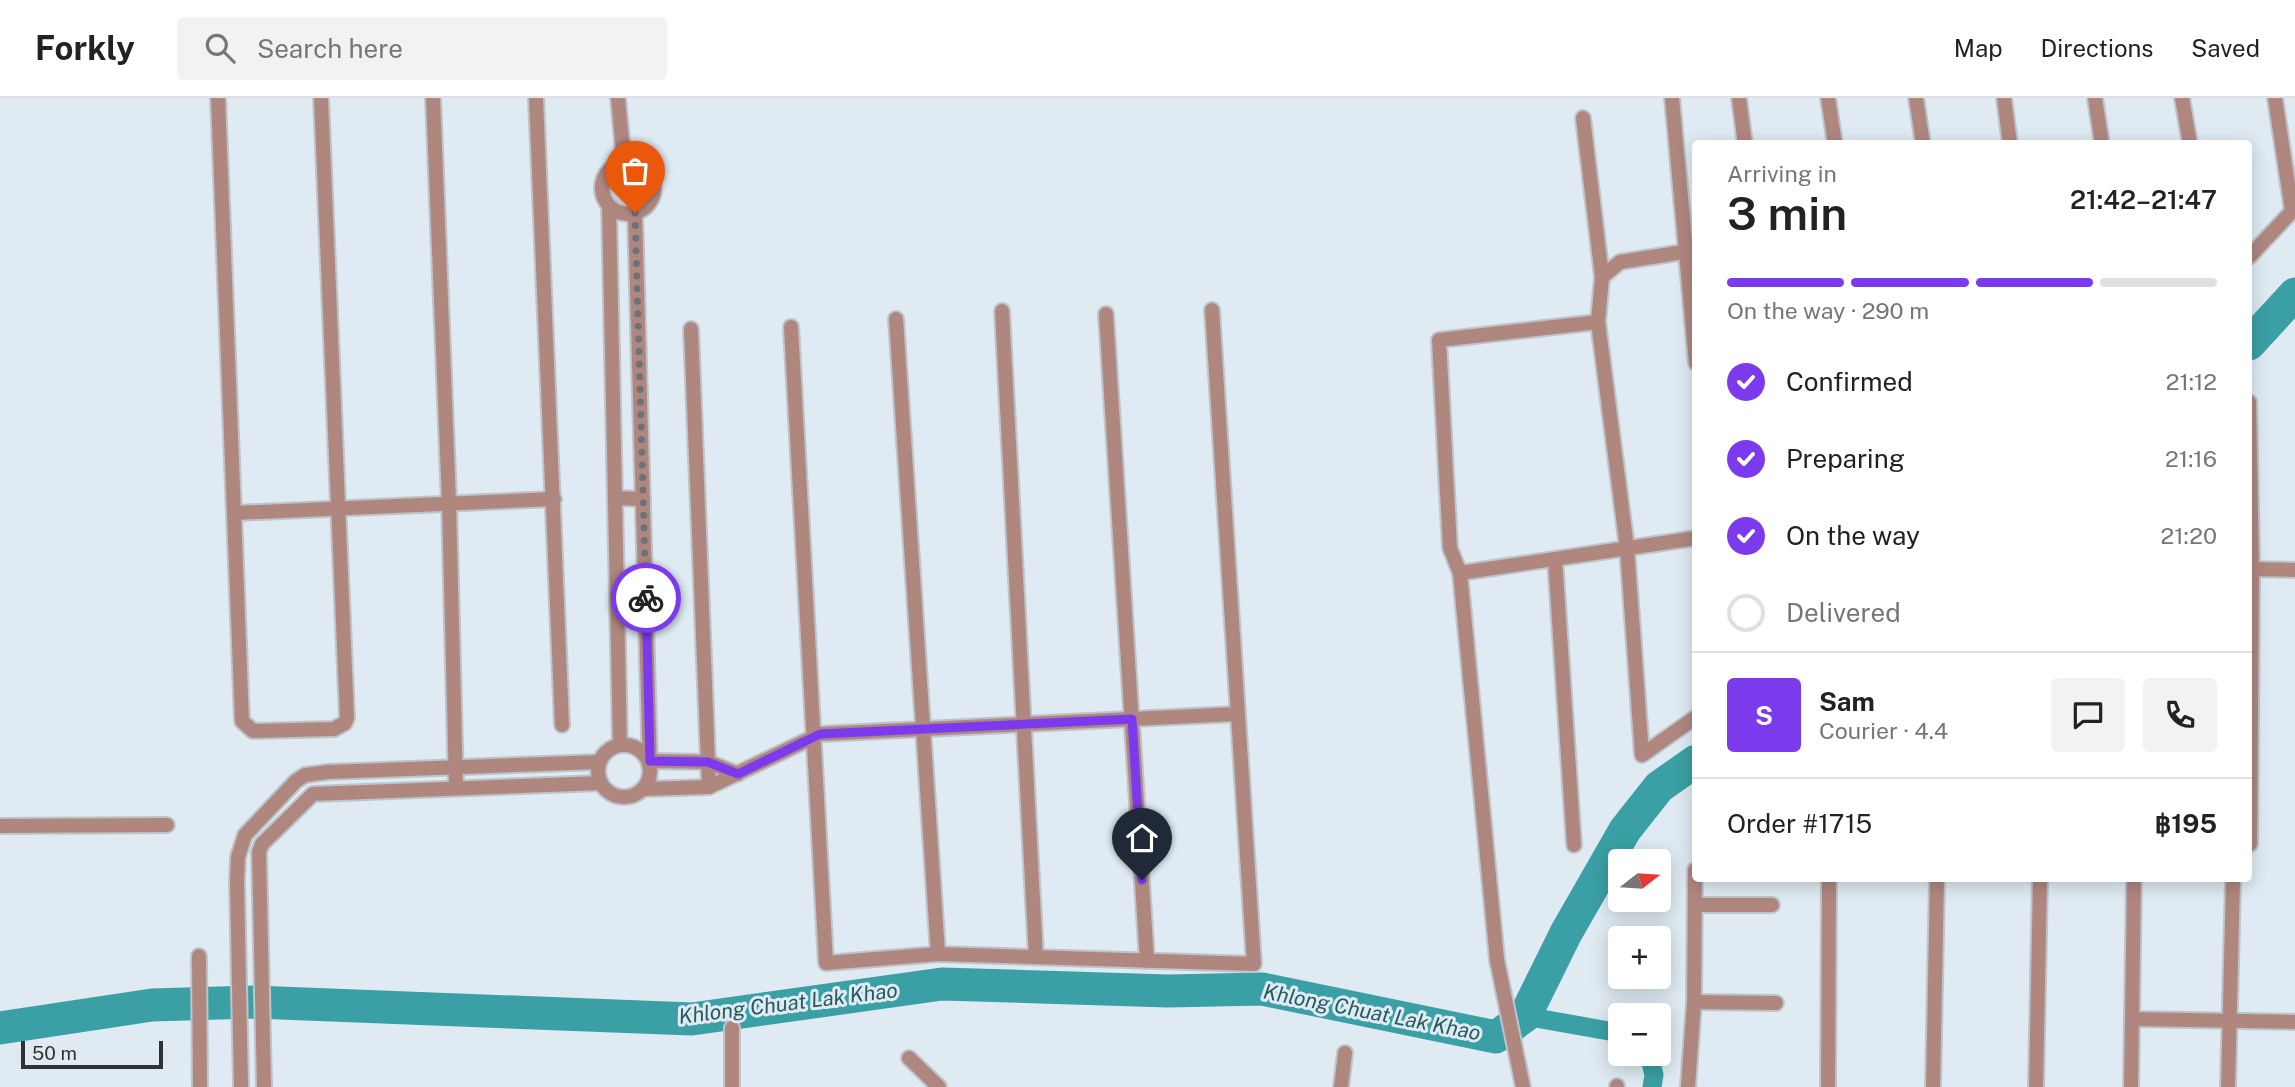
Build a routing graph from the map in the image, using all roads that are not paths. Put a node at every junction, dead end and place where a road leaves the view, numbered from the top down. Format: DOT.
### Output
graph roads {
  1 [pos="218,98"];
  2 [pos="321,98"];
  3 [pos="432,98"];
  4 [pos="536,98"];
  5 [pos="618,98"];
  6 [pos="1672,98"];
  7 [pos="1739,98"];
  8 [pos="1828,98"];
  9 [pos="1916,98"];
  10 [pos="2004,98"];
  11 [pos="2095,98"];
  12 [pos="2182,98"];
  13 [pos="2274,98"];
  14 [pos="1583,118"];
  15 [pos="1744,140"];
  16 [pos="1834,140"];
  17 [pos="1922,140"];
  18 [pos="2009,140"];
  19 [pos="2101,140"];
  20 [pos="2189,140"];
  21 [pos="624,162"];
  22 [pos="609,206"];
  23 [pos="2293,209"];
  24 [pos="635,213"];
  25 [pos="1690,251"];
  26 [pos="2252,254"];
  27 [pos="1602,277"];
  28 [pos="1692,288"];
  29 [pos="1212,310"];
  30 [pos="1002,311"];
  31 [pos="1106,314"];
  32 [pos="896,318"];
  33 [pos="1598,322"];
  34 [pos="791,327"];
  35 [pos="691,328"];
  36 [pos="616,498"];
  37 [pos="554,499"];
  38 [pos="643,499"];
  39 [pos="449,502"];
  40 [pos="339,509"];
  41 [pos="235,513"];
  42 [pos="1692,539"];
  43 [pos="1627,548"];
  44 [pos="1555,559"];
  45 [pos="2252,569"];
  46 [pos="2295,570"];
  47 [pos="1460,573"];
  48 [pos="1236,714"];
  49 [pos="1132,719"];
  50 [pos="1692,720"];
  51 [pos="1024,724"];
  52 [pos="562,725"];
  53 [pos="923,729"];
  54 [pos="814,736"];
  55 [pos="620,745"];
  56 [pos="599,762"];
  57 [pos="708,762"];
  58 [pos="650,765"];
  59 [pos="455,766"];
  60 [pos="738,774"];
  61 [pos="601,783"];
  62 [pos="456,787"];
  63 [pos="709,787"];
  64 [pos="644,789"];
  65 [pos="167,825"];
  66 [pos="0,826"];
  67 [pos="1574,845"];
  68 [pos="237,881"];
  69 [pos="258,881"];
  70 [pos="1695,882"];
  71 [pos="1829,882"];
  72 [pos="1937,882"];
  73 [pos="2040,882"];
  74 [pos="2134,882"];
  75 [pos="2233,882"];
  76 [pos="1695,905"];
  77 [pos="1772,905"];
  78 [pos="938,954"];
  79 [pos="1036,957"];
  80 [pos="1147,961"];
  81 [pos="199,962"];
  82 [pos="1694,1002"];
  83 [pos="1776,1003"];
  84 [pos="2132,1019"];
  85 [pos="2229,1021"];
  86 [pos="2295,1022"];
  87 [pos="732,1028"];
  88 [pos="1345,1054"];
  89 [pos="909,1058"];
  90 [pos="200,1087"];
  91 [pos="241,1087"];
  92 [pos="264,1087"];
  93 [pos="732,1087"];
  94 [pos="939,1087"];
  95 [pos="1341,1087"];
  96 [pos="1523,1087"];
  97 [pos="1688,1087"];
  98 [pos="1828,1087"];
  99 [pos="1933,1087"];
  100 [pos="2036,1087"];
  101 [pos="2131,1087"];
  102 [pos="2228,1087"];
  1 -- 41 [label="street"];
  2 -- 40 [label="street"];
  3 -- 39 [label="street"];
  4 -- 37 [label="street"];
  5 -- 21 [label="street"];
  6 -- 25 [label="street"];
  7 -- 15 [label="street"];
  8 -- 16 [label="street"];
  9 -- 17 [label="street"];
  10 -- 18 [label="street"];
  11 -- 19 [label="street"];
  12 -- 20 [label="street"];
  13 -- 23 [label="street"];
  14 -- 27 [label="street"];
  21 -- 22 [label="street"];
  21 -- 24 [label="street"];
  22 -- 24 [label="street"];
  22 -- 36 [label="street"];
  23 -- 26 [label="street"];
  24 -- 38 [label="street"];
  25 -- 27 [label="street"];
  25 -- 28 [label="street"];
  27 -- 33 [label="street"];
  29 -- 48 [label="street"];
  30 -- 51 [label="street"];
  31 -- 49 [label="street"];
  32 -- 53 [label="street"];
  33 -- 43 [label="street"];
  33 -- 47 [label="street"];
  34 -- 54 [label="street"];
  35 -- 57 [label="street"];
  36 -- 38 [label="street"];
  36 -- 55 [label="street"];
  37 -- 39 [label="street"];
  37 -- 52 [label="street"];
  38 -- 58 [label="street"];
  39 -- 40 [label="street"];
  39 -- 59 [label="street"];
  40 -- 41 [label="street"];
  40 -- 41 [label="street"];
  42 -- 43 [label="street"];
  43 -- 44 [label="street"];
  43 -- 50 [label="street"];
  44 -- 47 [label="street"];
  44 -- 67 [label="street"];
  45 -- 46 [label="street"];
  47 -- 96 [label="street"];
  48 -- 49 [label="street"];
  48 -- 80 [label="street"];
  49 -- 51 [label="street"];
  49 -- 80 [label="street"];
  51 -- 53 [label="street"];
  51 -- 79 [label="street"];
  53 -- 54 [label="street"];
  53 -- 78 [label="street"];
  54 -- 60 [label="street"];
  54 -- 78 [label="street"];
  55 -- 56 [label="street"];
  55 -- 58 [label="street"];
  56 -- 59 [label="street"];
  56 -- 61 [label="street"];
  57 -- 58 [label="street"];
  57 -- 60 [label="street"];
  57 -- 63 [label="street"];
  58 -- 64 [label="street"];
  59 -- 62 [label="street"];
  59 -- 68 [label="street"];
  60 -- 63 [label="street"];
  61 -- 62 [label="street"];
  61 -- 64 [label="street"];
  62 -- 69 [label="street"];
  63 -- 64 [label="street"];
  65 -- 66 [label="street"];
  68 -- 69 [label="street"];
  68 -- 91 [label="street"];
  69 -- 92 [label="street"];
  70 -- 76 [label="street"];
  71 -- 98 [label="street"];
  72 -- 99 [label="street"];
  73 -- 100 [label="street"];
  74 -- 84 [label="street"];
  75 -- 85 [label="street"];
  76 -- 77 [label="street"];
  76 -- 82 [label="street"];
  78 -- 79 [label="street"];
  79 -- 80 [label="street"];
  81 -- 90 [label="street"];
  82 -- 83 [label="street"];
  82 -- 97 [label="street"];
  84 -- 85 [label="street"];
  84 -- 101 [label="street"];
  85 -- 86 [label="street"];
  85 -- 102 [label="street"];
  87 -- 93 [label="street"];
  88 -- 95 [label="street"];
  89 -- 94 [label="street"];
}
